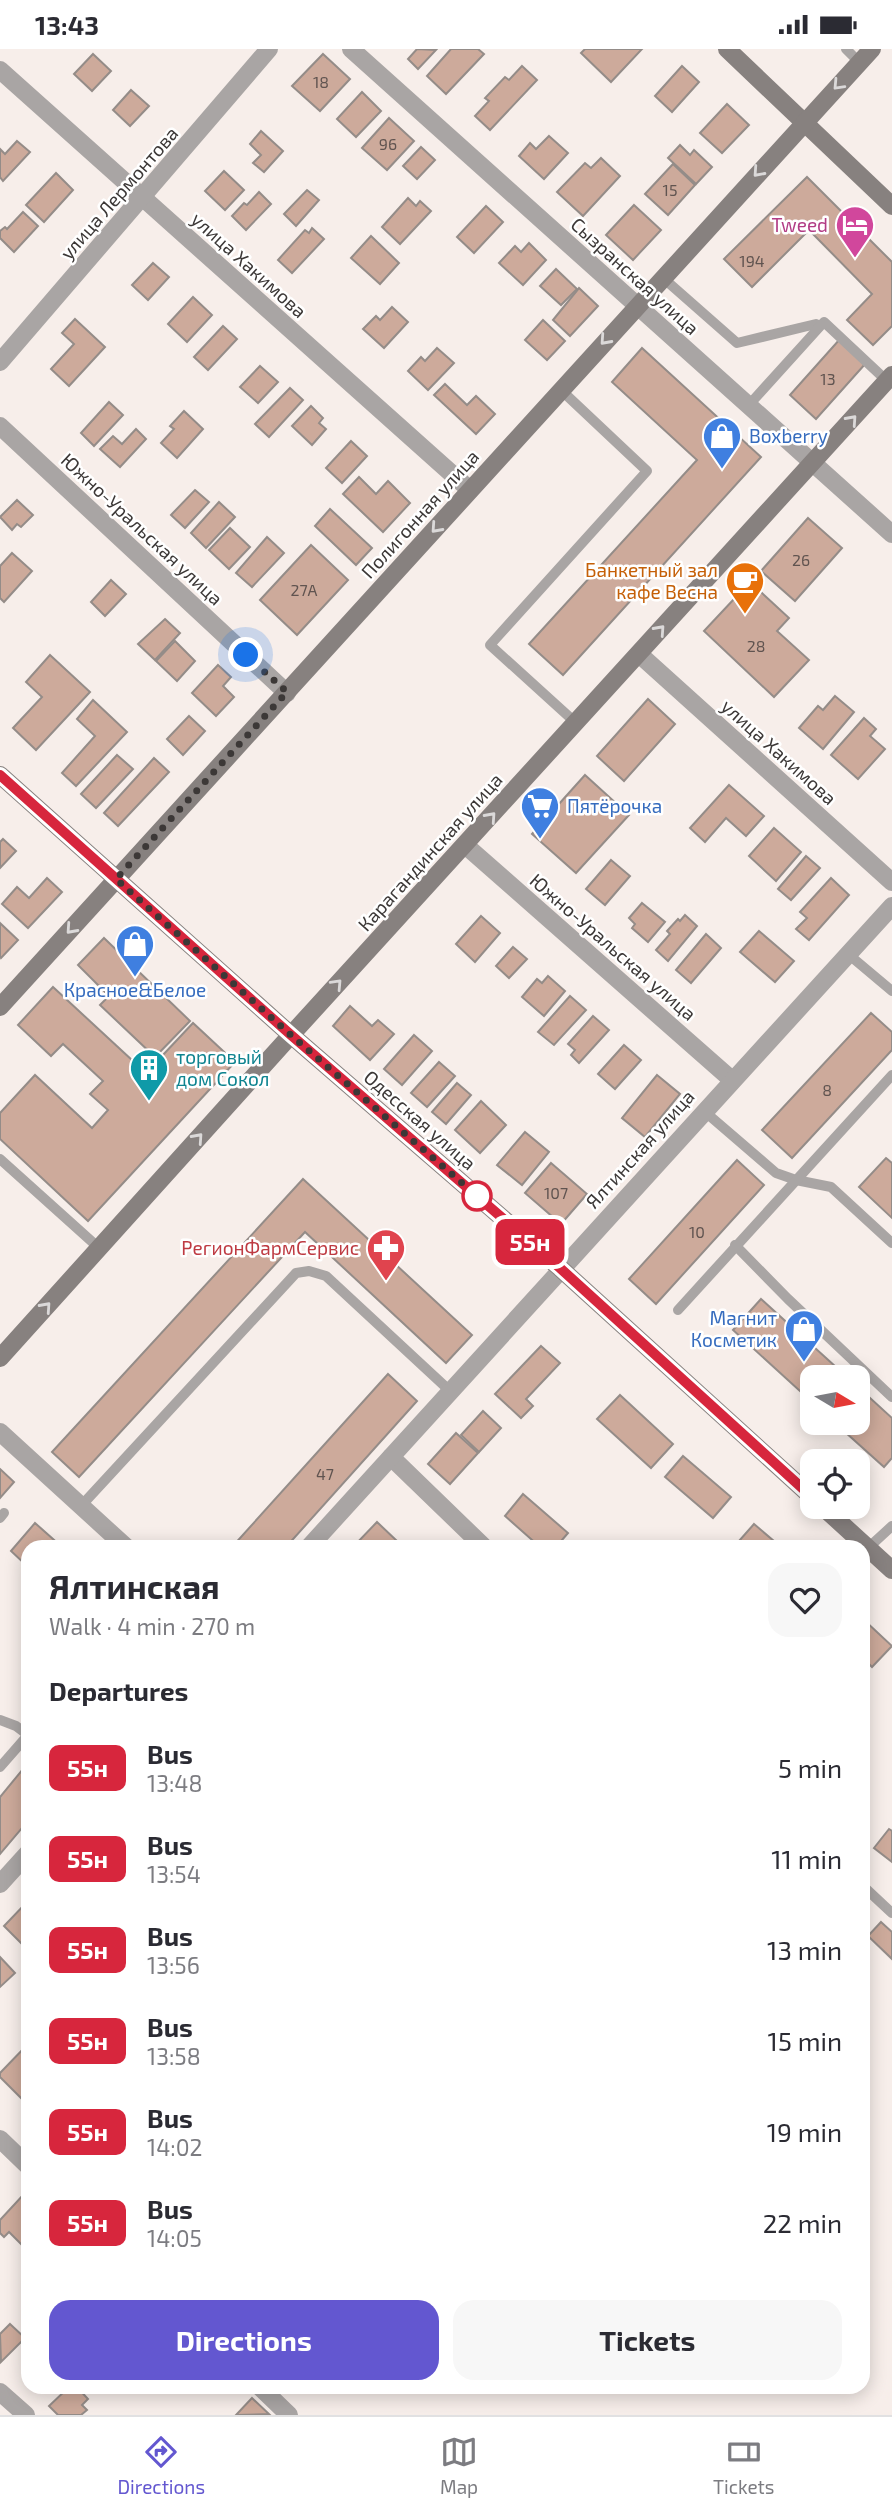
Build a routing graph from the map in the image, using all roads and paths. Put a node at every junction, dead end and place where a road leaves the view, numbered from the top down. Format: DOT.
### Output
graph roads {
  1 [pos="269,49"];
  2 [pos="351,49"];
  3 [pos="727,49"];
  4 [pos="846,49"];
  5 [pos="865,55"];
  6 [pos="0,70"];
  7 [pos="804,122"];
  8 [pos="143,198"];
  9 [pos="892,206"];
  10 [pos="662,277"];
  11 [pos="636,306"];
  12 [pos="816,324"];
  13 [pos="0,362"];
  14 [pos="890,378"];
  15 [pos="561,390"];
  16 [pos="748,406"];
  17 [pos="0,426"];
  18 [pos="813,464"];
  19 [pos="470,490"];
  20 [pos="892,534"];
  21 [pos="639,654"];
  22 [pos="287,692"];
  23 [pos="576,723"];
  24 [pos="0,775"];
  25 [pos="465,845"];
  26 [pos="116,879"];
  27 [pos="892,882"];
  28 [pos="892,906"];
  29 [pos="848,954"];
  30 [pos="892,991"];
  31 [pos="0,1007"];
  32 [pos="291,1035"];
  33 [pos="892,1075"];
  34 [pos="732,1080"];
  35 [pos="704,1111"];
  36 [pos="0,1159"];
  37 [pos="796,1180"];
  38 [pos="892,1243"];
  39 [pos="736,1245"];
  40 [pos="99,1248"];
  41 [pos="560,1268"];
  42 [pos="678,1310"];
  43 [pos="0,1358"];
  44 [pos="450,1391"];
  45 [pos="892,1397"];
  46 [pos="0,1432"];
  47 [pos="391,1457"];
  48 [pos="800,1486"];
  49 [pos="81,1506"];
  50 [pos="834,1519"];
  51 [pos="892,1526"];
  52 [pos="118,1540"];
  53 [pos="315,1540"];
  54 [pos="477,1540"];
  55 [pos="854,1540"];
  56 [pos="870,1546"];
  57 [pos="870,1555"];
  58 [pos="892,1570"];
  59 [pos="0,1720"];
  60 [pos="21,1730"];
  61 [pos="21,1743"];
  62 [pos="0,1767"];
  63 [pos="21,1861"];
  64 [pos="0,1884"];
  65 [pos="870,1893"];
  66 [pos="892,1913"];
  67 [pos="0,2139"];
  68 [pos="21,2159"];
  69 [pos="0,2392"];
  70 [pos="267,2394"];
  71 [pos="26,2415"];
  72 [pos="289,2415"];
  1 -- 8 [label="street, улица Лермонтова"];
  2 -- 11 [label="street, Сызранская улица"];
  3 -- 7 [label="main road"];
  4 -- 5 [label="lane"];
  5 -- 7 [label="main road, Полигонная улица, one-way"];
  6 -- 8 [label="street, улица Хакимова"];
  7 -- 9 [label="main road"];
  7 -- 10 [label="main road, Полигонная улица, one-way"];
  8 -- 13 [label="street, улица Лермонтова"];
  8 -- 19 [label="street, улица Хакимова"];
  10 -- 11 [label="main road, Полигонная улица"];
  10 -- 12 [label="lane"];
  11 -- 15 [label="main road, Полигонная улица, one-way"];
  11 -- 16 [label="street, Сызранская улица"];
  14 -- 16 [label="lane"];
  18 -- 14 [label="main road, Карагандинская улица, one-way"];
  15 -- 19 [label="main road, Полигонная улица"];
  15 -- 23 [label="lane"];
  16 -- 18 [label="street, Сызранская улица"];
  17 -- 22 [label="street, Южно-Уральская улица"];
  18 -- 20 [label="street, Сызранская улица"];
  21 -- 18 [label="main road, Карагандинская улица, one-way"];
  19 -- 22 [label="main road, Полигонная улица, one-way"];
  21 -- 23 [label="main road, Карагандинская улица"];
  21 -- 27 [label="street, улица Хакимова"];
  22 -- 26 [label="main road, Полигонная улица"];
  25 -- 23 [label="main road, Карагандинская улица, one-way"];
  24 -- 26 [label="main road, Одесская улица"];
  32 -- 25 [label="main road, Карагандинская улица, one-way"];
  25 -- 34 [label="street, Южно-Уральская улица"];
  26 -- 31 [label="main road, Полигонная улица, one-way"];
  26 -- 32 [label="main road, Одесская улица"];
  28 -- 29 [label="street, Ялтинская улица"];
  29 -- 30 [label="lane"];
  29 -- 34 [label="street, Ялтинская улица"];
  40 -- 32 [label="main road, Карагандинская улица, one-way"];
  32 -- 41 [label="main road, Одесская улица"];
  33 -- 37 [label="lane"];
  34 -- 35 [label="street, Ялтинская улица"];
  35 -- 37 [label="lane"];
  35 -- 41 [label="street, Ялтинская улица"];
  36 -- 40 [label="lane"];
  37 -- 38 [label="lane"];
  37 -- 39 [label="lane"];
  39 -- 42 [label="lane"];
  39 -- 45 [label="lane"];
  43 -- 40 [label="main road, Карагандинская улица, one-way"];
  41 -- 44 [label="street, Ялтинская улица"];
  41 -- 48 [label="main road, Одесская улица"];
  44 -- 47 [label="street, Ялтинская улица"];
  44 -- 49 [label="lane"];
  46 -- 49 [label="street"];
  47 -- 53 [label="street, Ялтинская улица"];
  47 -- 54 [label="street"];
  49 -- 52 [label="street"];
  50 -- 55 [label="main road"];
  51 -- 56 [label="lane"];
  57 -- 58 [label="main road"];
  59 -- 60 [label="lane"];
  61 -- 62 [label="lane"];
  63 -- 64 [label="street"];
  65 -- 66 [label="lane"];
  67 -- 68 [label="street"];
  69 -- 71 [label="street"];
  70 -- 72 [label="street"];
}
